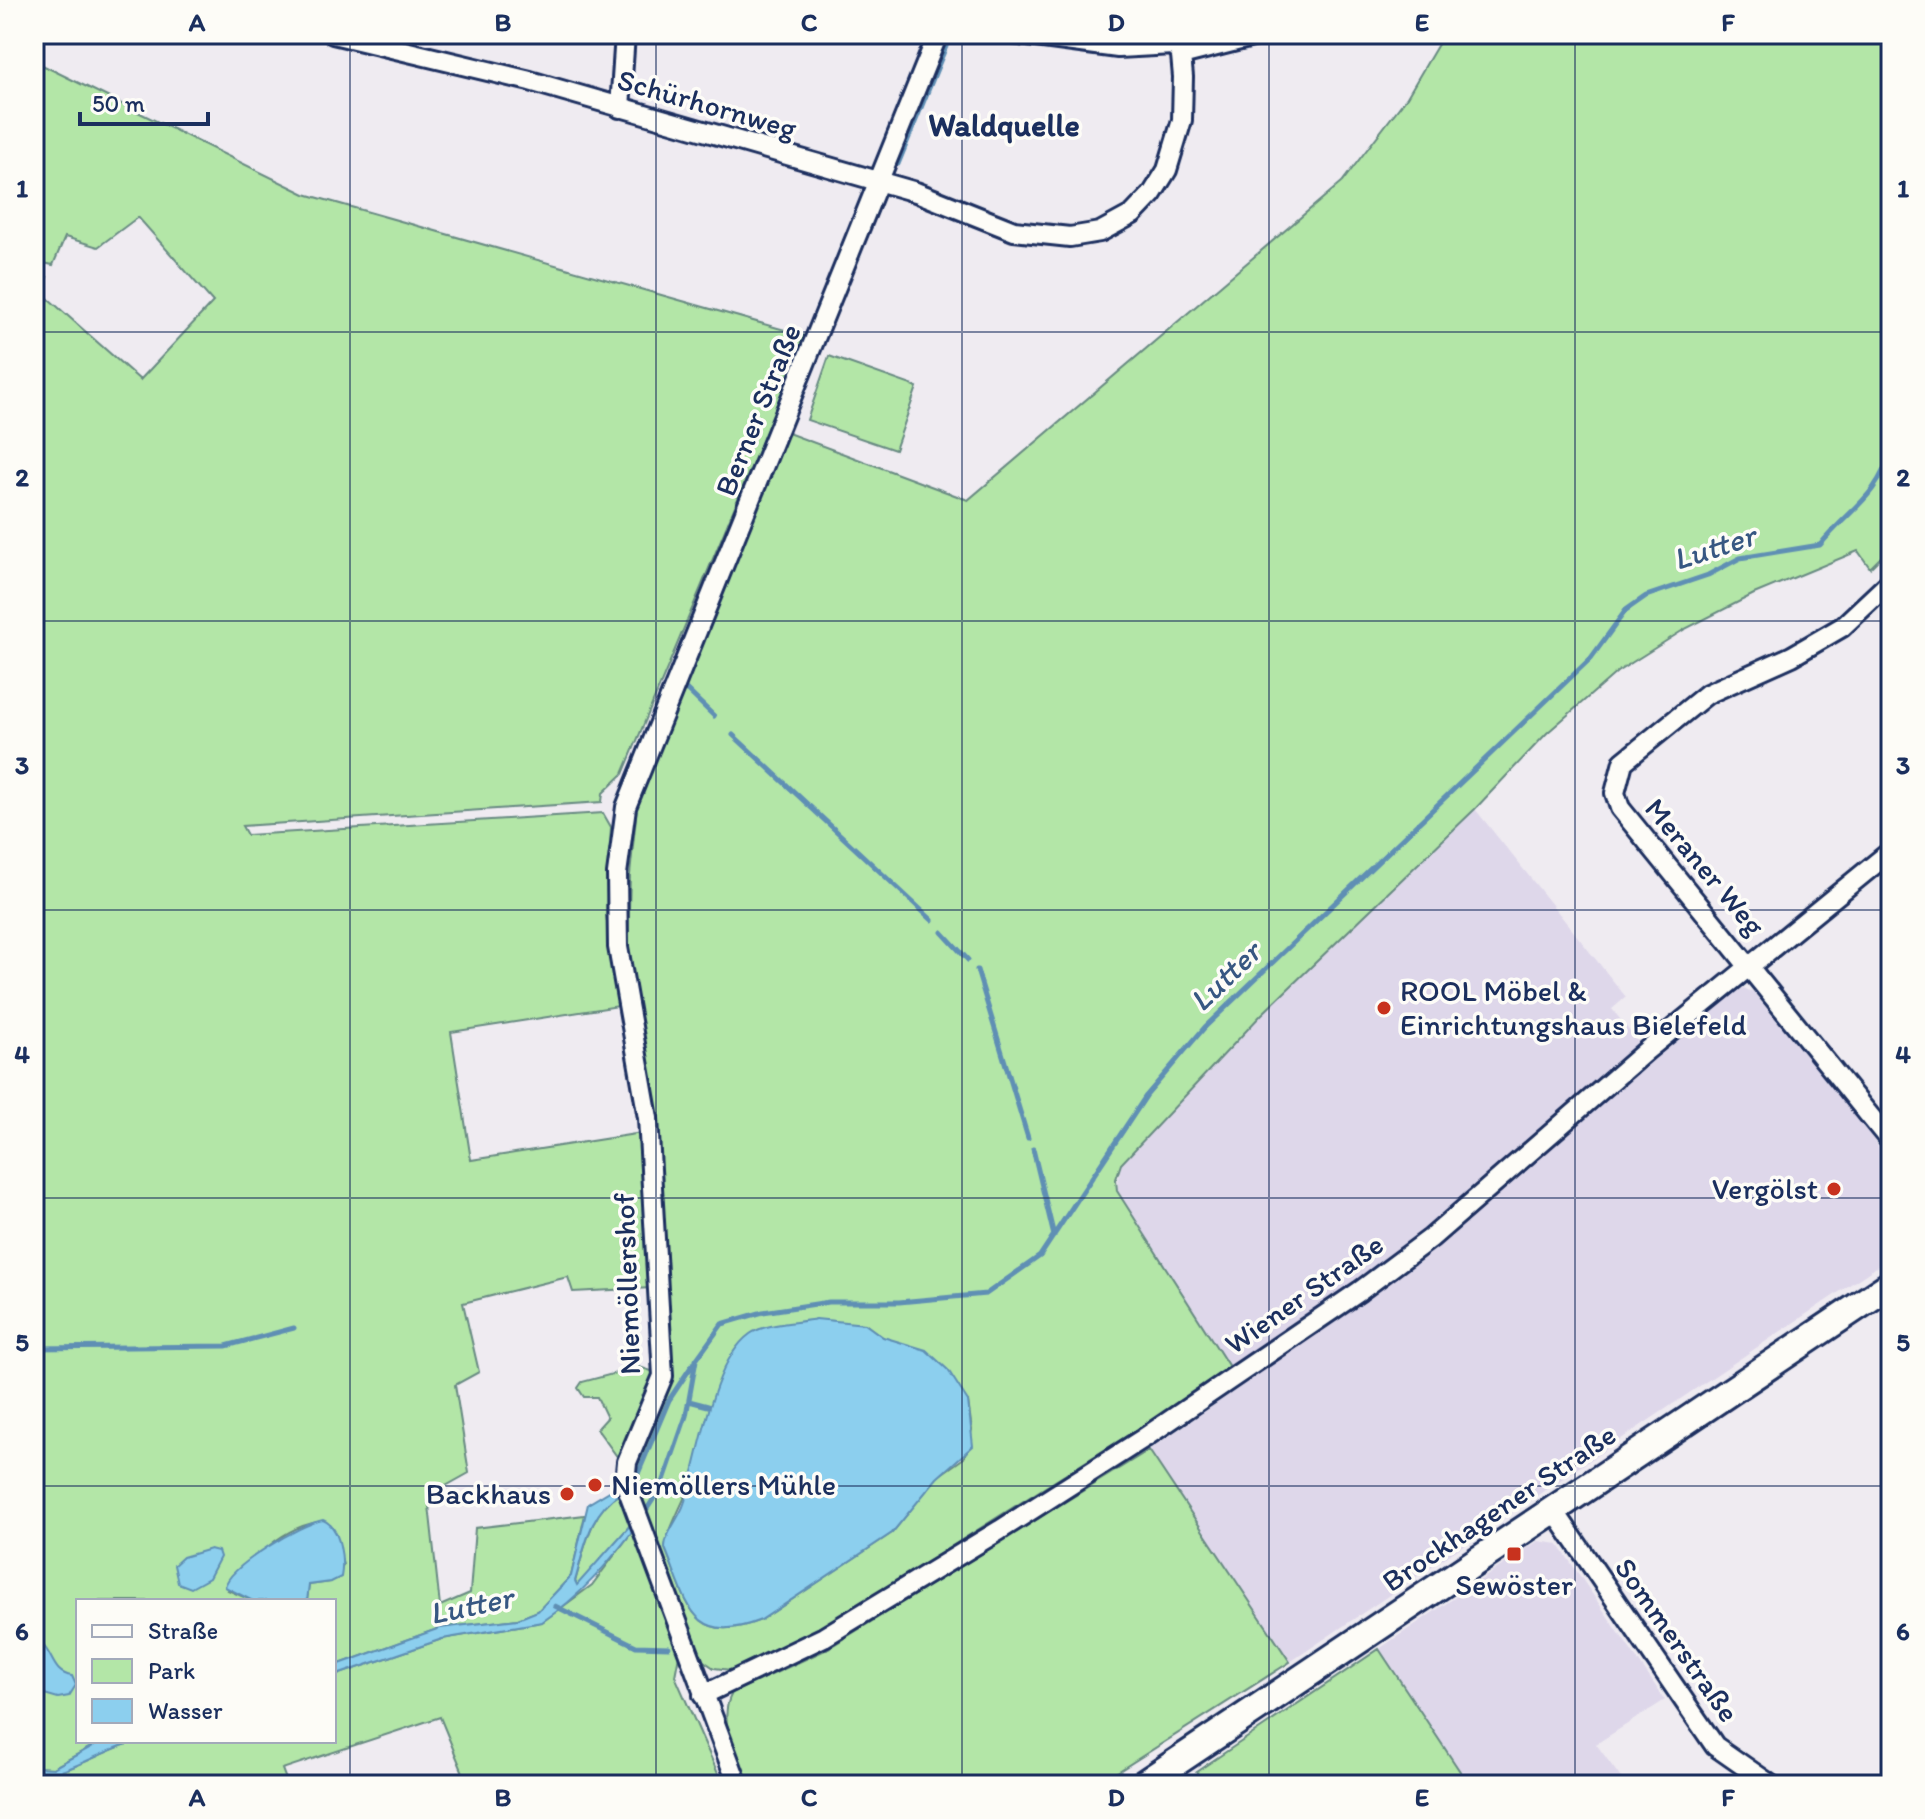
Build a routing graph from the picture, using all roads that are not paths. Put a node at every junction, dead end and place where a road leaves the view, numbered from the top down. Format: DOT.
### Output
graph roads {
  1 [pos="333,34"];
  2 [pos="625,34"];
  3 [pos="938,34"];
  4 [pos="1013,34"];
  5 [pos="1264,34"];
  6 [pos="1175,45"];
  7 [pos="620,108"];
  8 [pos="878,184"];
  9 [pos="1891,581"];
  10 [pos="626,807"];
  11 [pos="1887,861"];
  12 [pos="1750,964"];
  13 [pos="1891,1142"];
  14 [pos="1891,1284"];
  15 [pos="1553,1509"];
  16 [pos="703,1695"];
  17 [pos="738,1785"];
  18 [pos="1142,1785"];
  19 [pos="1771,1785"];
  1 -- 7 [label="street, Schürhornweg"];
  2 -- 7 [label="street"];
  3 -- 8 [label="street, Berner Straße"];
  4 -- 6 [label="street"];
  5 -- 6 [label="street"];
  6 -- 8 [label="street, Schürhornweg"];
  7 -- 8 [label="street, Schürhornweg"];
  8 -- 10 [label="street, Berner Straße"];
  9 -- 12 [label="street, Meraner Weg"];
  10 -- 16 [label="street, Niemöllershof"];
  11 -- 12 [label="street, Wiener Straße"];
  12 -- 13 [label="street, Meraner Weg"];
  12 -- 16 [label="street, Wiener Straße"];
  14 -- 15 [label="main road, Brockhagener Straße"];
  15 -- 18 [label="main road, Brockhagener Straße"];
  15 -- 19 [label="street, Sommerstraße"];
  16 -- 17 [label="street, Niemöllershof"];
}
